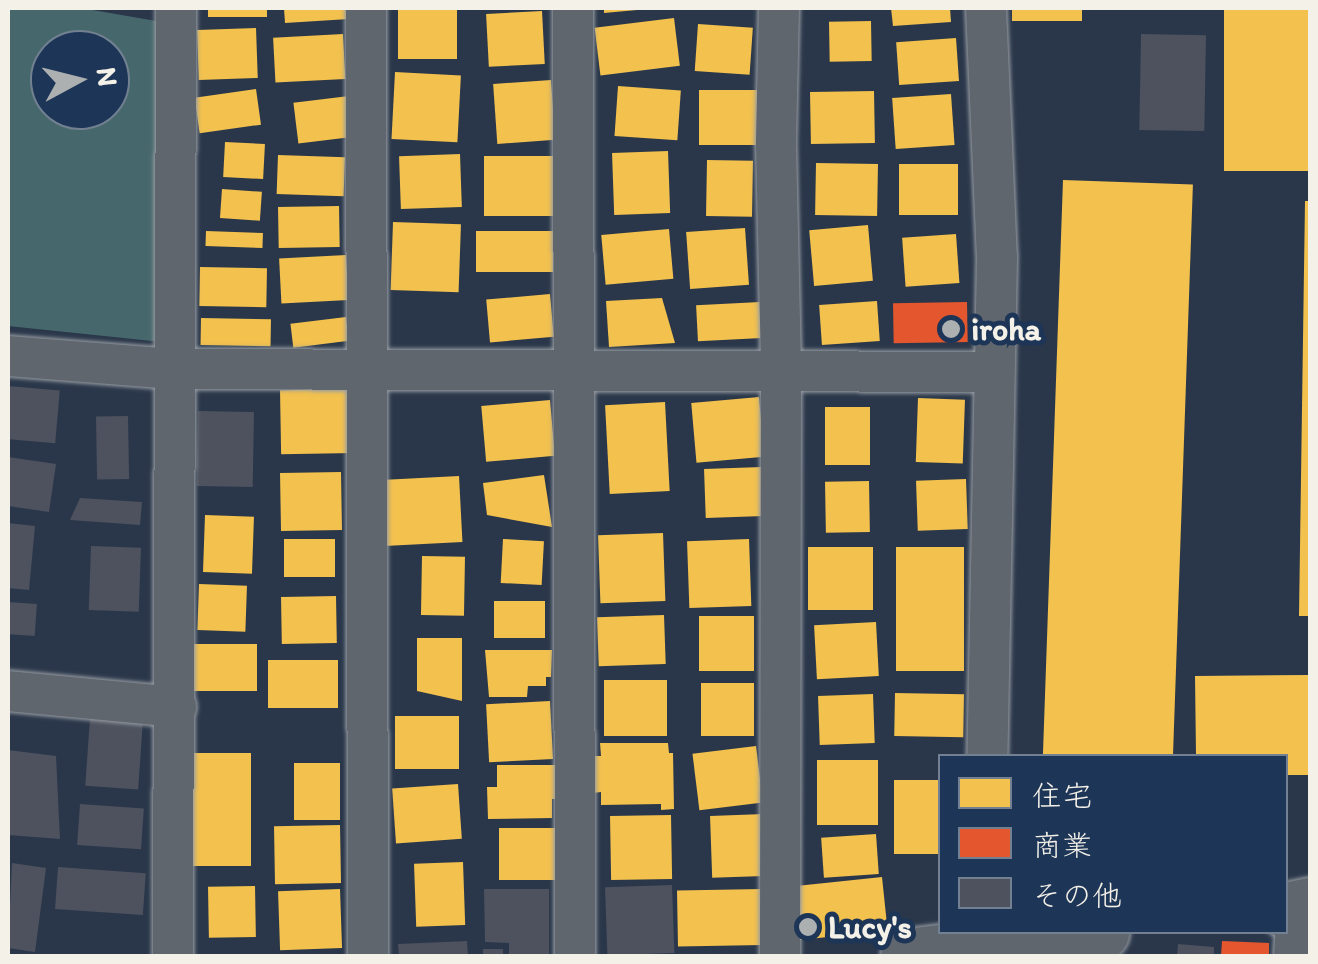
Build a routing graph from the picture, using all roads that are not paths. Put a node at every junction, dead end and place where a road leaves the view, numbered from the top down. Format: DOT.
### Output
graph roads {
  1 [pos="176,8"];
  2 [pos="366,8"];
  3 [pos="573,8"];
  4 [pos="780,8"];
  5 [pos="986,8"];
  6 [pos="8,356"];
  7 [pos="175,368"];
  8 [pos="368,368"];
  9 [pos="574,370"];
  10 [pos="781,371"];
  11 [pos="993,372"];
  12 [pos="8,692"];
  13 [pos="176,707"];
  14 [pos="987,754"];
  15 [pos="1068,934"];
  16 [pos="983,939"];
  17 [pos="173,956"];
  18 [pos="368,956"];
  19 [pos="575,956"];
  20 [pos="780,956"];
  21 [pos="908,956"];
  1 -- 7 [label="street"];
  2 -- 8 [label="street"];
  3 -- 9 [label="street"];
  4 -- 10 [label="street"];
  5 -- 11 [label="street"];
  6 -- 7 [label="street"];
  7 -- 8 [label="street"];
  7 -- 13 [label="street"];
  8 -- 9 [label="street"];
  8 -- 18 [label="street"];
  9 -- 10 [label="street"];
  9 -- 19 [label="street"];
  10 -- 11 [label="street"];
  10 -- 20 [label="street"];
  11 -- 14 [label="street"];
  12 -- 13 [label="street"];
  13 -- 17 [label="street"];
  15 -- 16 [label="street"];
  16 -- 21 [label="street"];
}
